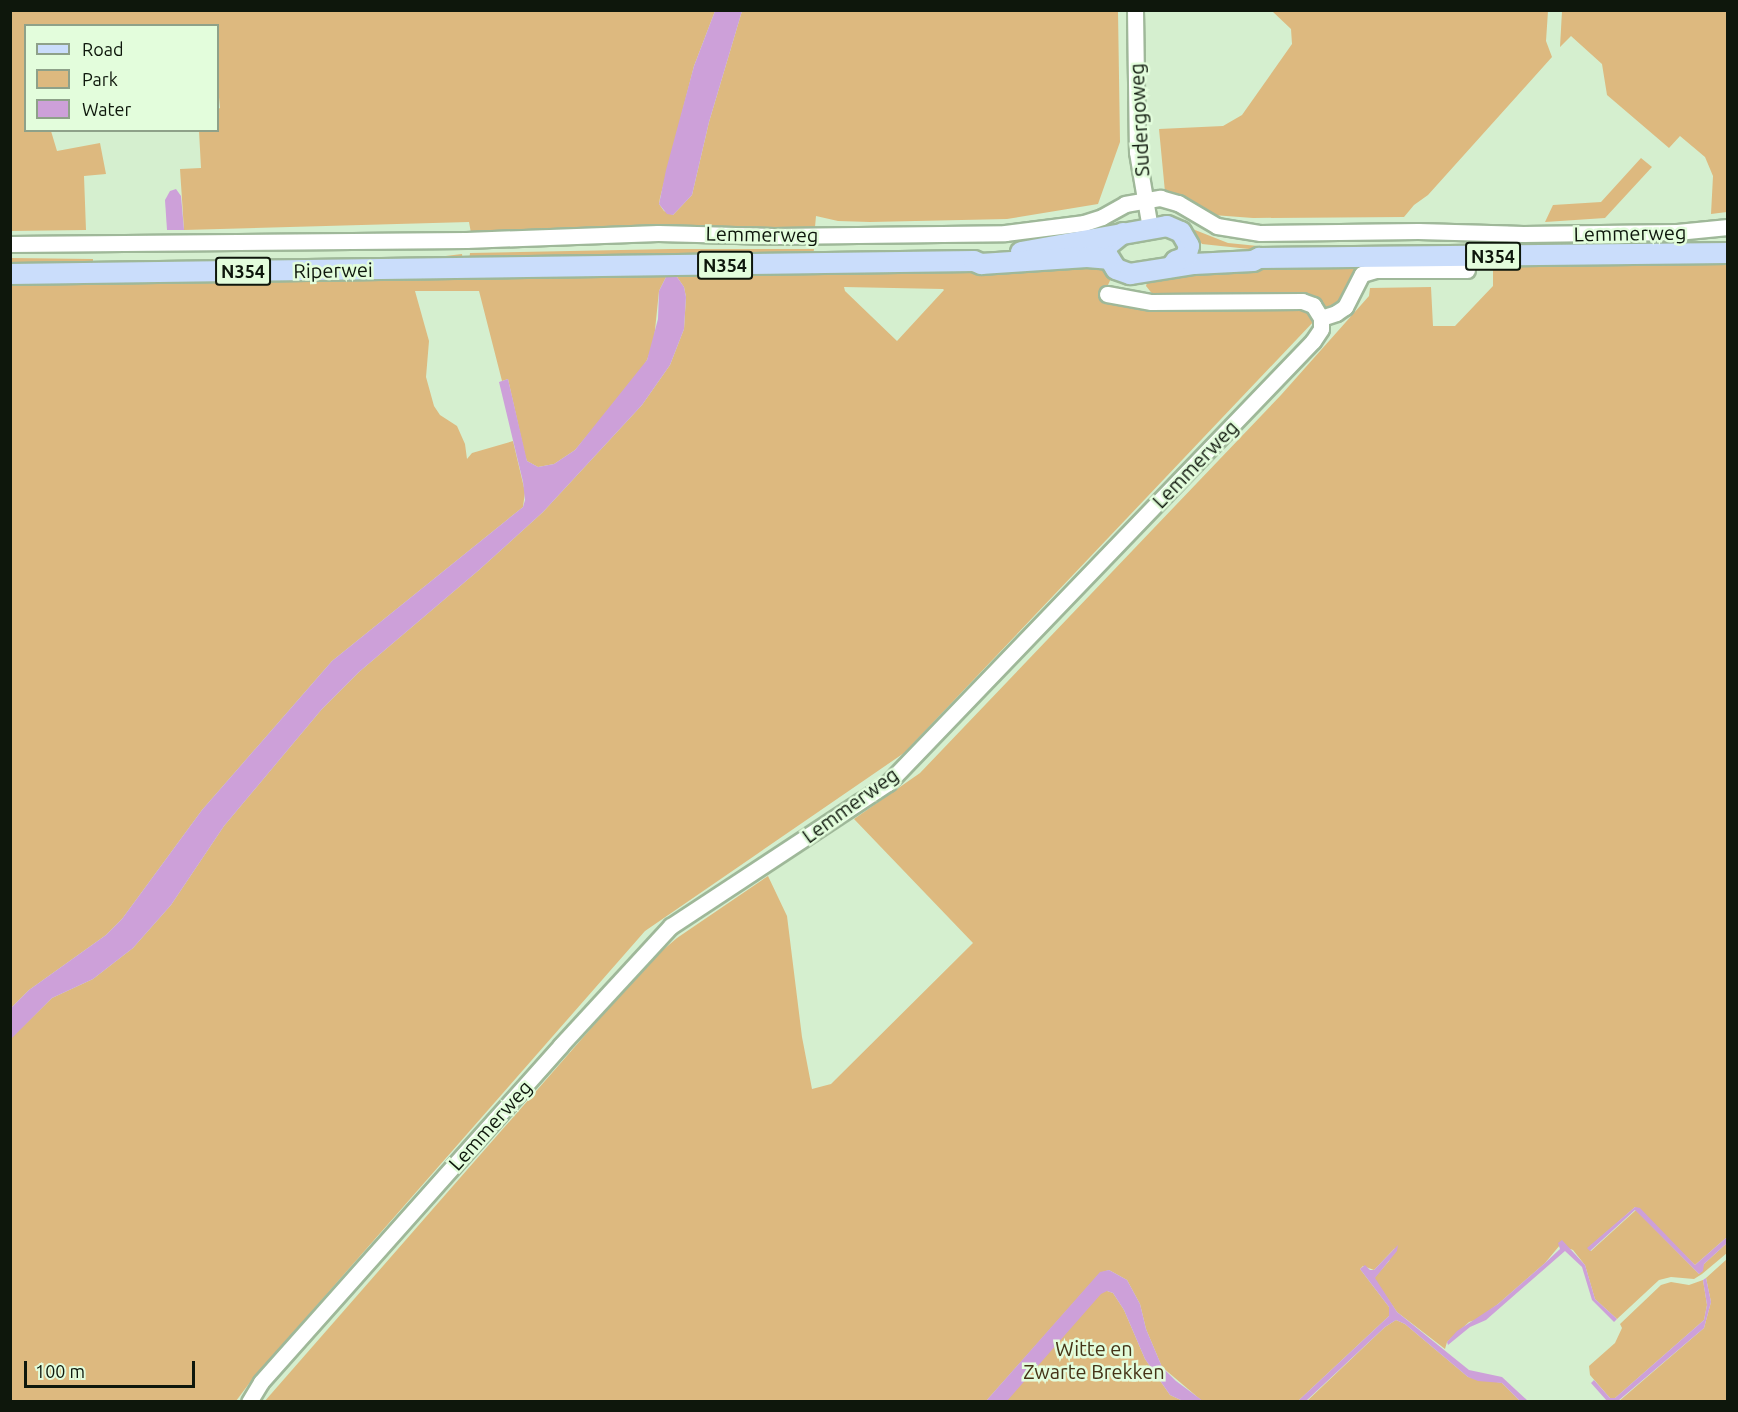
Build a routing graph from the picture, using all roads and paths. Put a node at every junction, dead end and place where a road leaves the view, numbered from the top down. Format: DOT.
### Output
graph roads {
  1 [pos="1135,10"];
  2 [pos="1145,200"];
  3 [pos="1728,227"];
  4 [pos="1150,228"];
  5 [pos="1123,233"];
  6 [pos="466,240"];
  7 [pos="1188,243"];
  8 [pos="10,244"];
  9 [pos="1728,253"];
  10 [pos="1259,258"];
  11 [pos="1108,259"];
  12 [pos="974,261"];
  13 [pos="1171,267"];
  14 [pos="476,268"];
  15 [pos="1467,270"];
  16 [pos="1136,273"];
  17 [pos="10,274"];
  18 [pos="1107,294"];
  19 [pos="1138,302"];
  20 [pos="1321,318"];
  21 [pos="249,1401"];
  1 -- 2 [label="street, Sudergoweg"];
  2 -- 3 [label="street, Lemmerweg"];
  2 -- 4 [label="street, Sudergoweg"];
  2 -- 6 [label="street, Lemmerweg"];
  4 -- 5 [label="main road, N354"];
  4 -- 7 [label="main road, N354"];
  5 -- 11 [label="main road"];
  5 -- 12 [label="main road, Lemmerweg / N354"];
  6 -- 8 [label="street, Riperwei"];
  7 -- 10 [label="main road, Lemmerweg / N354"];
  7 -- 13 [label="main road"];
  9 -- 10 [label="main road, Lemmerweg / N354"];
  10 -- 13 [label="main road, Lemmerweg / N354"];
  11 -- 12 [label="main road, Lemmerweg / N354"];
  11 -- 16 [label="main road, N354"];
  12 -- 14 [label="main road, Lemmerweg / N354"];
  13 -- 16 [label="main road, N354"];
  14 -- 17 [label="main road, Riperwei / N354"];
  15 -- 20 [label="street"];
  16 -- 19 [label="street"];
  18 -- 19 [label="street"];
  19 -- 20 [label="street"];
  20 -- 21 [label="street, Lemmerweg"];
}
